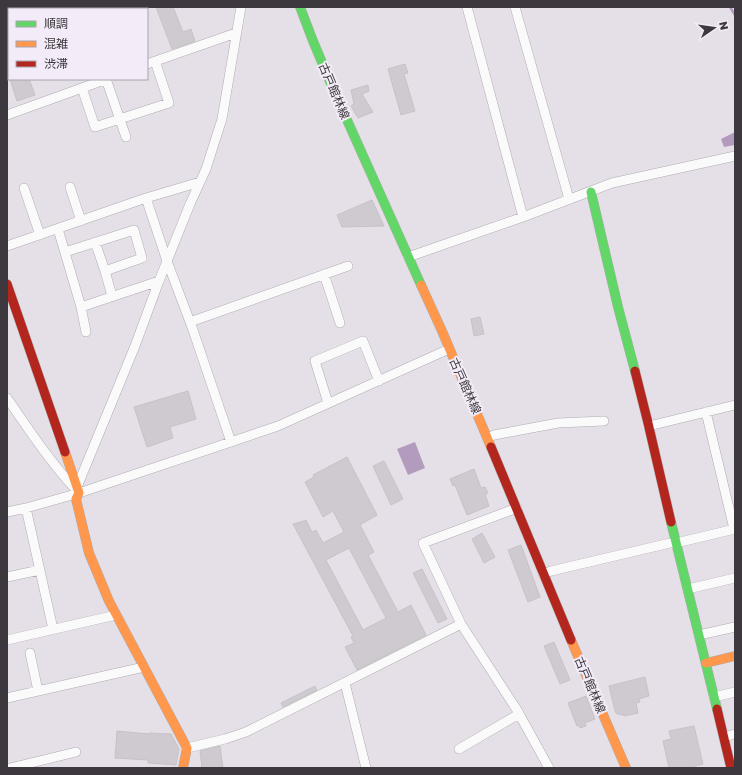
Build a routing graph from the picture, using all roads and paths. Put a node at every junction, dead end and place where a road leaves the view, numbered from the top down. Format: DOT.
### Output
graph roads {
  1 [pos="241,7"];
  2 [pos="300,7"];
  3 [pos="467,7"];
  4 [pos="515,7"];
  5 [pos="236,33"];
  6 [pos="151,62"];
  7 [pos="104,80"];
  8 [pos="107,80"];
  9 [pos="82,88"];
  10 [pos="7,115"];
  11 [pos="120,118"];
  12 [pos="126,137"];
  13 [pos="735,156"];
  14 [pos="200,182"];
  15 [pos="70,187"];
  16 [pos="24,188"];
  17 [pos="591,192"];
  18 [pos="146,198"];
  19 [pos="569,199"];
  20 [pos="523,217"];
  21 [pos="81,221"];
  22 [pos="58,229"];
  23 [pos="40,234"];
  24 [pos="96,242"];
  25 [pos="7,246"];
  26 [pos="65,252"];
  27 [pos="408,257"];
  28 [pos="167,261"];
  29 [pos="348,266"];
  30 [pos="105,271"];
  31 [pos="324,274"];
  32 [pos="159,281"];
  33 [pos="7,284"];
  34 [pos="112,296"];
  35 [pos="80,307"];
  36 [pos="190,322"];
  37 [pos="340,323"];
  38 [pos="86,332"];
  39 [pos="449,349"];
  40 [pos="379,381"];
  41 [pos="7,398"];
  42 [pos="328,403"];
  43 [pos="735,405"];
  44 [pos="706,412"];
  45 [pos="604,421"];
  46 [pos="649,426"];
  47 [pos="488,438"];
  48 [pos="231,442"];
  49 [pos="78,490"];
  50 [pos="26,508"];
  51 [pos="517,508"];
  52 [pos="7,512"];
  53 [pos="735,529"];
  54 [pos="676,543"];
  55 [pos="40,570"];
  56 [pos="543,574"];
  57 [pos="7,577"];
  58 [pos="735,578"];
  59 [pos="688,589"];
  60 [pos="116,615"];
  61 [pos="462,624"];
  62 [pos="735,627"];
  63 [pos="53,629"];
  64 [pos="699,635"];
  65 [pos="7,640"];
  66 [pos="30,653"];
  67 [pos="735,656"];
  68 [pos="706,663"];
  69 [pos="144,667"];
  70 [pos="345,683"];
  71 [pos="38,691"];
  72 [pos="735,692"];
  73 [pos="714,697"];
  74 [pos="7,698"];
  75 [pos="519,714"];
  76 [pos="735,734"];
  77 [pos="724,737"];
  78 [pos="187,748"];
  79 [pos="459,749"];
  80 [pos="76,752"];
  81 [pos="10,768"];
  82 [pos="183,768"];
  83 [pos="366,768"];
  84 [pos="549,768"];
  85 [pos="626,768"];
  86 [pos="731,768"];
  1 -- 5 [label="street"];
  2 -- 27 [label="street, 古戸館林線"];
  3 -- 20 [label="street"];
  4 -- 19 [label="street"];
  5 -- 6 [label="street"];
  5 -- 14 [label="street"];
  6 -- 11 [label="street"];
  7 -- 9 [label="street"];
  8 -- 11 [label="street"];
  9 -- 10 [label="street"];
  9 -- 11 [label="street"];
  11 -- 12 [label="street"];
  13 -- 17 [label="street"];
  14 -- 18 [label="street"];
  14 -- 28 [label="street"];
  15 -- 21 [label="street"];
  16 -- 23 [label="street"];
  17 -- 19 [label="street"];
  17 -- 46 [label="street"];
  18 -- 21 [label="street"];
  18 -- 28 [label="street"];
  19 -- 20 [label="street"];
  20 -- 27 [label="street"];
  21 -- 22 [label="street"];
  22 -- 23 [label="street"];
  22 -- 26 [label="street"];
  23 -- 25 [label="street"];
  24 -- 26 [label="street"];
  24 -- 30 [label="street"];
  24 -- 30 [label="street"];
  26 -- 35 [label="street"];
  27 -- 39 [label="street, 古戸館林線"];
  28 -- 32 [label="street"];
  28 -- 36 [label="street"];
  29 -- 31 [label="street"];
  30 -- 34 [label="street"];
  31 -- 36 [label="street"];
  31 -- 37 [label="street"];
  32 -- 34 [label="street"];
  32 -- 49 [label="street"];
  33 -- 49 [label="street"];
  34 -- 35 [label="street"];
  35 -- 38 [label="street"];
  36 -- 48 [label="street"];
  39 -- 40 [label="street"];
  39 -- 47 [label="street, 古戸館林線"];
  40 -- 42 [label="street"];
  40 -- 42 [label="street"];
  41 -- 49 [label="street"];
  42 -- 48 [label="street"];
  43 -- 44 [label="street"];
  44 -- 46 [label="street"];
  44 -- 53 [label="street"];
  45 -- 47 [label="street"];
  46 -- 54 [label="street"];
  47 -- 51 [label="street, 古戸館林線"];
  48 -- 49 [label="street"];
  49 -- 50 [label="street"];
  49 -- 60 [label="street"];
  50 -- 52 [label="street"];
  50 -- 55 [label="street"];
  51 -- 56 [label="street, 古戸館林線"];
  51 -- 61 [label="street"];
  53 -- 54 [label="street"];
  54 -- 56 [label="street"];
  54 -- 59 [label="street"];
  55 -- 57 [label="street"];
  55 -- 63 [label="street"];
  56 -- 85 [label="street, 古戸館林線"];
  58 -- 59 [label="street"];
  59 -- 64 [label="street"];
  60 -- 63 [label="street"];
  60 -- 69 [label="street"];
  61 -- 70 [label="street"];
  61 -- 75 [label="street"];
  62 -- 64 [label="street"];
  63 -- 65 [label="street"];
  64 -- 68 [label="street"];
  66 -- 71 [label="street"];
  67 -- 68 [label="street"];
  68 -- 73 [label="street"];
  69 -- 71 [label="street"];
  69 -- 78 [label="street"];
  70 -- 78 [label="street"];
  70 -- 83 [label="street"];
  71 -- 74 [label="street"];
  72 -- 73 [label="street"];
  73 -- 77 [label="street"];
  75 -- 79 [label="street"];
  75 -- 84 [label="street"];
  76 -- 77 [label="street"];
  77 -- 86 [label="street"];
  78 -- 82 [label="street"];
  80 -- 81 [label="street"];
}
